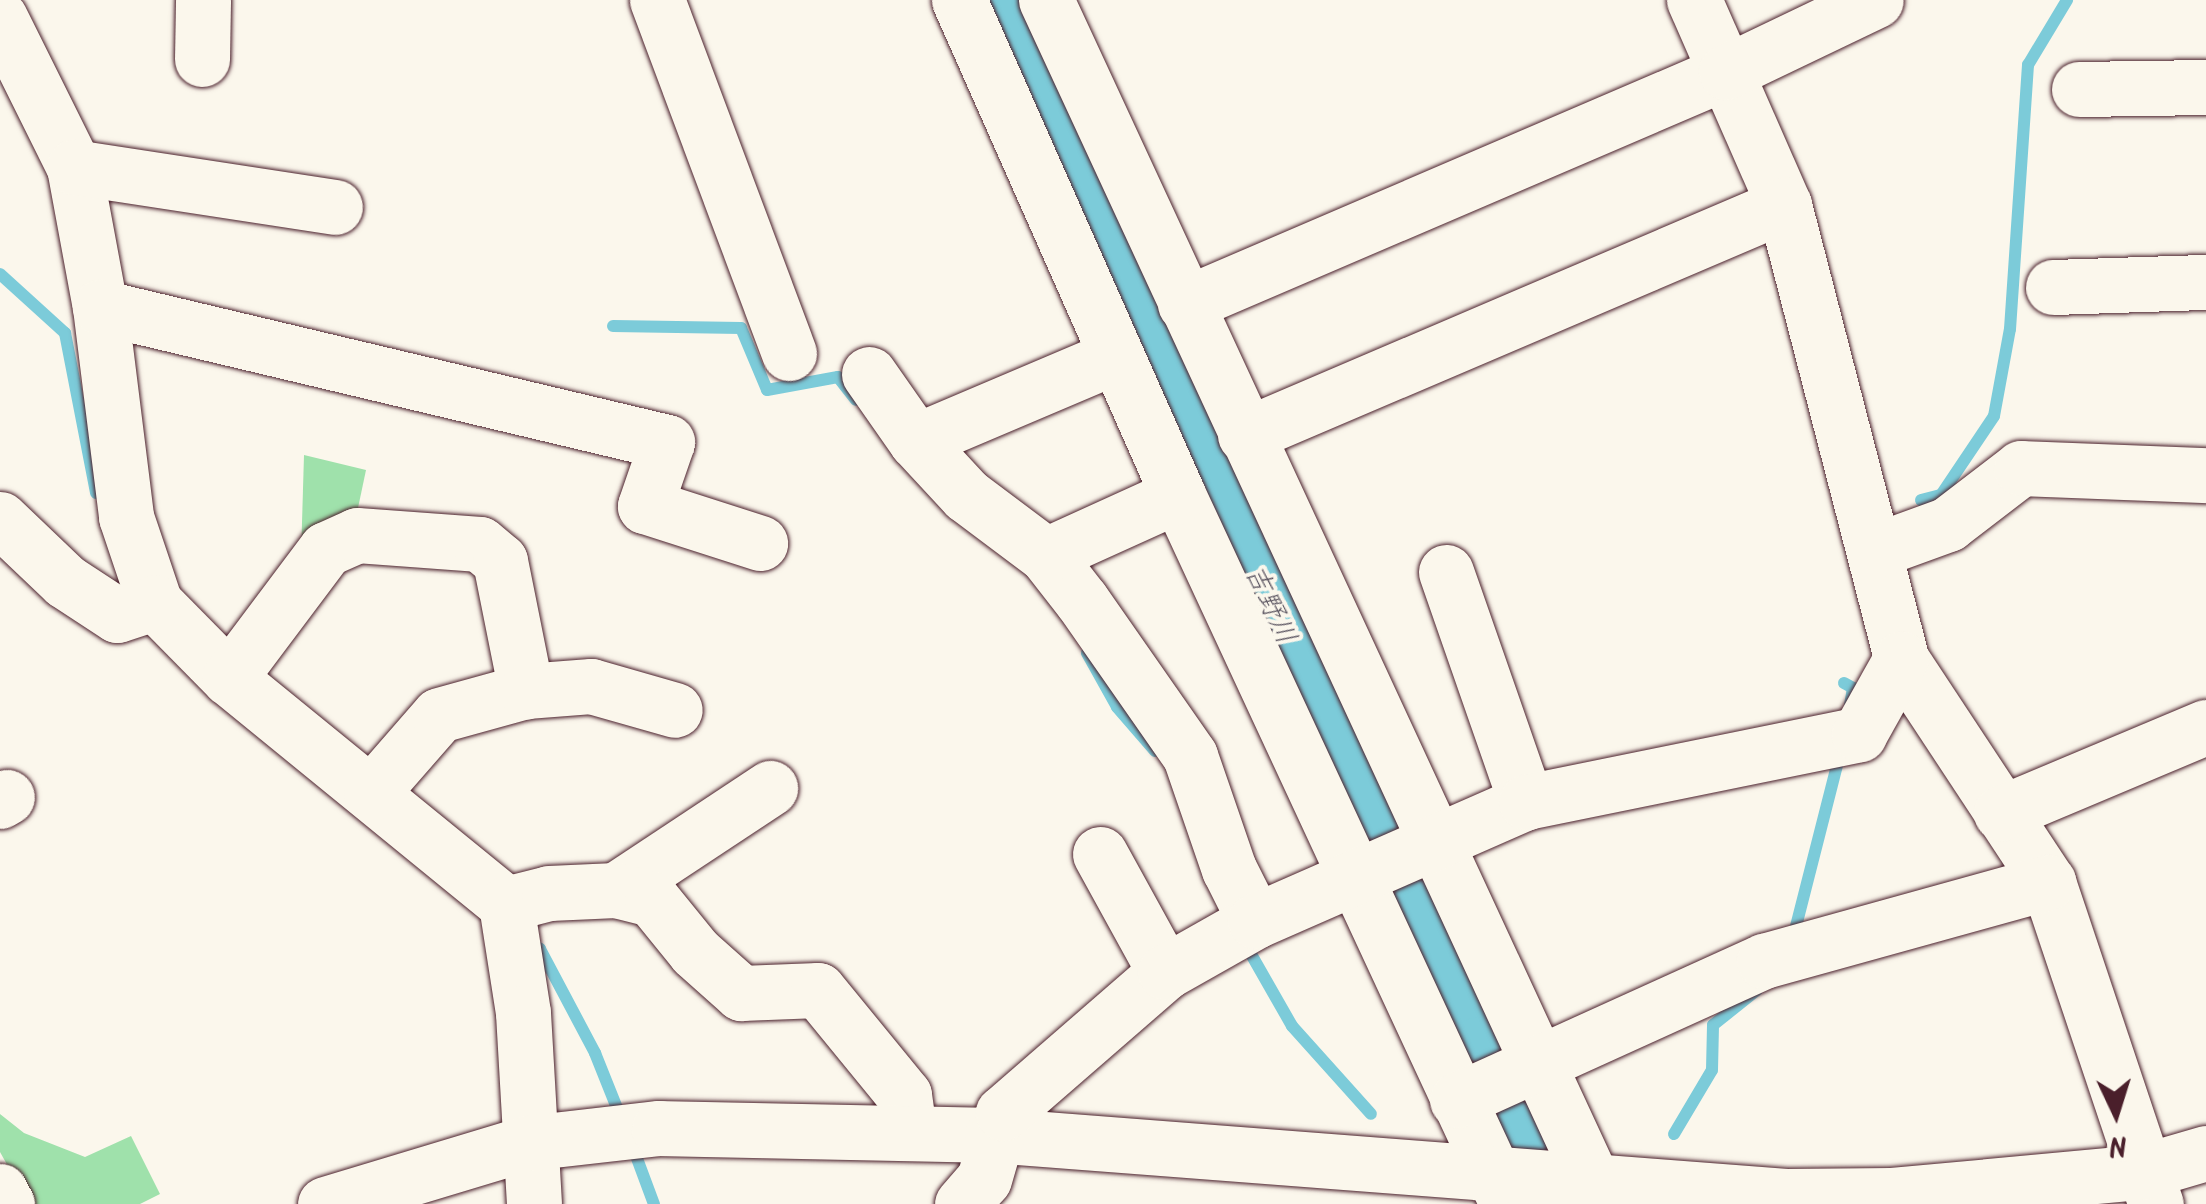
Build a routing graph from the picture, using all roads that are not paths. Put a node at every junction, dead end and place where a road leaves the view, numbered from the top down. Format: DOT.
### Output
graph roads {
  1 [pos="203,0"];
  2 [pos="656,0"];
  3 [pos="959,0"];
  4 [pos="1046,0"];
  5 [pos="1694,0"];
  6 [pos="1876,0"];
  7 [pos="8,53"];
  8 [pos="202,58"];
  9 [pos="1726,72"];
  10 [pos="2206,87"];
  11 [pos="2079,89"];
  12 [pos="74,167"];
  13 [pos="1784,205"];
  14 [pos="335,207"];
  15 [pos="2206,282"];
  16 [pos="2052,287"];
  17 [pos="1185,304"];
  18 [pos="100,307"];
  19 [pos="789,352"];
  20 [pos="1116,356"];
  21 [pos="869,374"];
  22 [pos="1246,435"];
  23 [pos="916,441"];
  24 [pos="2206,475"];
  25 [pos="1178,495"];
  26 [pos="0,519"];
  27 [pos="760,543"];
  28 [pos="1874,552"];
  29 [pos="1046,555"];
  30 [pos="1446,572"];
  31 [pos="136,609"];
  32 [pos="1900,659"];
  33 [pos="229,678"];
  34 [pos="526,692"];
  35 [pos="675,710"];
  36 [pos="2206,728"];
  37 [pos="770,788"];
  38 [pos="371,793"];
  39 [pos="1526,802"];
  40 [pos="2001,813"];
  41 [pos="1428,842"];
  42 [pos="1100,854"];
  43 [pos="1364,872"];
  44 [pos="2048,882"];
  45 [pos="616,890"];
  46 [pos="509,928"];
  47 [pos="1244,928"];
  48 [pos="1165,972"];
  49 [pos="1530,1066"];
  50 [pos="1464,1097"];
  51 [pos="909,1132"];
  52 [pos="992,1135"];
  53 [pos="527,1142"];
  54 [pos="2206,1153"];
  55 [pos="1545,1186"];
  56 [pos="2149,1188"];
  57 [pos="402,1190"];
  58 [pos="0,1191"];
  59 [pos="8,1204"];
  60 [pos="325,1204"];
  61 [pos="534,1204"];
  62 [pos="962,1204"];
  63 [pos="1017,1204"];
  1 -- 8 [label="street"];
  2 -- 19 [label="street"];
  3 -- 20 [label="street"];
  4 -- 17 [label="street"];
  5 -- 9 [label="street"];
  6 -- 9 [label="street"];
  7 -- 12 [label="street"];
  9 -- 13 [label="street"];
  9 -- 17 [label="street"];
  10 -- 11 [label="street"];
  12 -- 14 [label="street"];
  12 -- 18 [label="street"];
  13 -- 22 [label="street"];
  13 -- 28 [label="street"];
  15 -- 16 [label="street"];
  17 -- 22 [label="street"];
  18 -- 27 [label="street"];
  18 -- 31 [label="street"];
  20 -- 23 [label="street"];
  20 -- 25 [label="street"];
  21 -- 23 [label="street"];
  22 -- 41 [label="street"];
  23 -- 29 [label="street"];
  24 -- 28 [label="street"];
  25 -- 29 [label="street"];
  25 -- 43 [label="street"];
  26 -- 31 [label="street"];
  28 -- 32 [label="street"];
  29 -- 47 [label="street"];
  30 -- 39 [label="street"];
  31 -- 33 [label="street"];
  32 -- 39 [label="street"];
  32 -- 40 [label="street"];
  33 -- 34 [label="street"];
  33 -- 38 [label="street"];
  34 -- 35 [label="street"];
  34 -- 38 [label="street"];
  36 -- 40 [label="street"];
  37 -- 45 [label="street"];
  38 -- 46 [label="street"];
  39 -- 41 [label="street"];
  40 -- 44 [label="street"];
  41 -- 43 [label="street"];
  41 -- 49 [label="street"];
  42 -- 48 [label="street"];
  43 -- 47 [label="street"];
  43 -- 50 [label="street"];
  44 -- 49 [label="street"];
  44 -- 56 [label="street"];
  45 -- 46 [label="street"];
  45 -- 51 [label="street"];
  46 -- 53 [label="street"];
  47 -- 48 [label="street"];
  48 -- 52 [label="street"];
  49 -- 50 [label="street"];
  49 -- 55 [label="street"];
  50 -- 55 [label="street"];
  51 -- 52 [label="street"];
  51 -- 53 [label="street"];
  52 -- 55 [label="street"];
  52 -- 62 [label="street"];
  52 -- 63 [label="street"];
  53 -- 57 [label="street"];
  53 -- 61 [label="street"];
  54 -- 56 [label="street"];
  55 -- 56 [label="street"];
  57 -- 60 [label="street"];
  58 -- 59 [label="street"];
}
